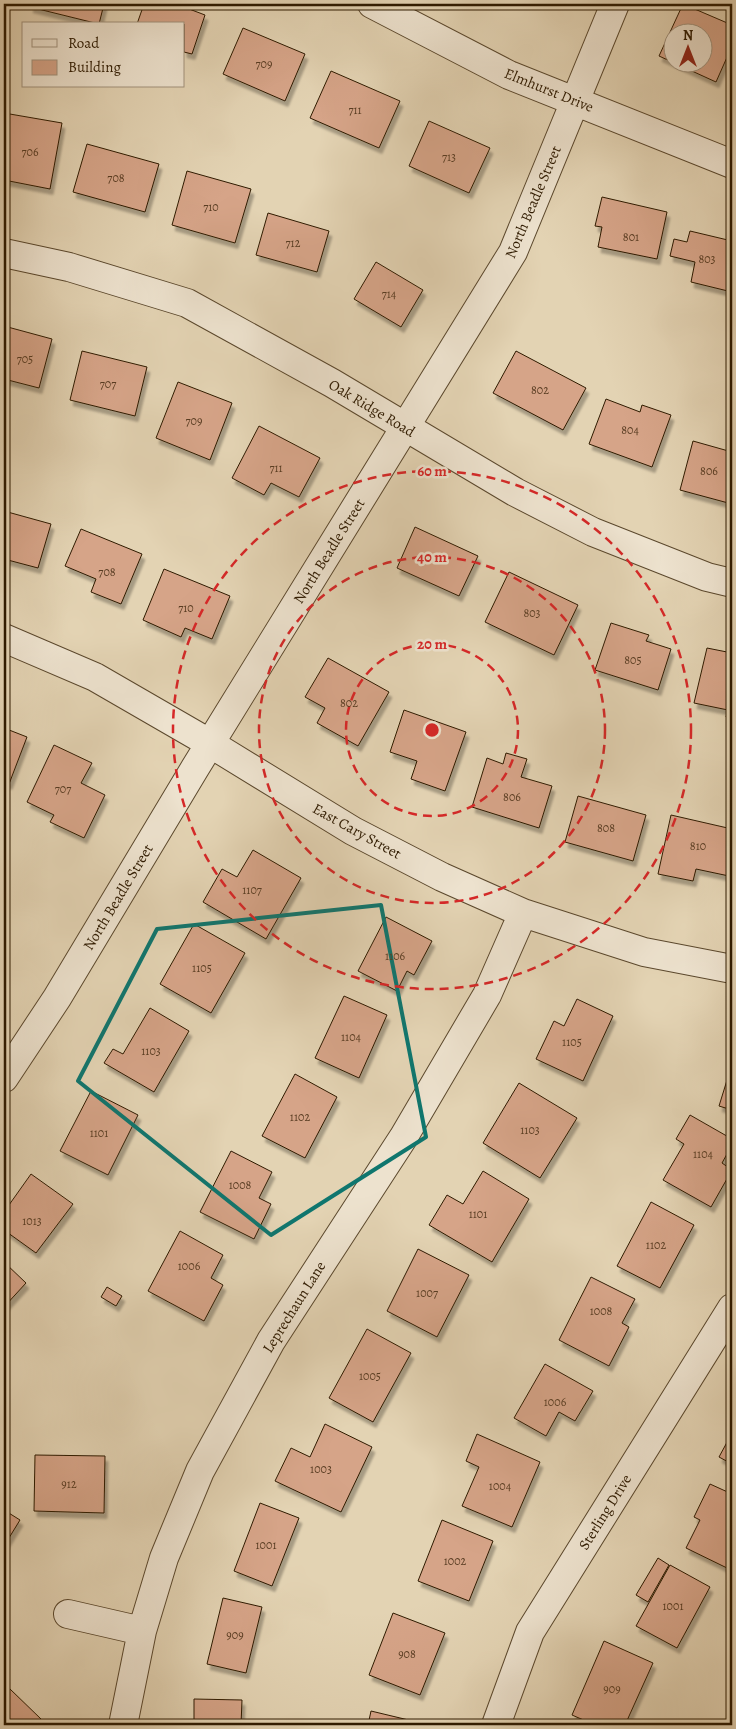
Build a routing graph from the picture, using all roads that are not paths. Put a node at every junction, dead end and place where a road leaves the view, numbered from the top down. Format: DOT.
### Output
graph roads {
  1 [pos="372,4"];
  2 [pos="615,4"];
  3 [pos="575,101"];
  4 [pos="732,164"];
  5 [pos="4,254"];
  6 [pos="405,428"];
  7 [pos="732,583"];
  8 [pos="4,638"];
  9 [pos="211,744"];
  10 [pos="522,913"];
  11 [pos="732,969"];
  12 [pos="4,1078"];
  13 [pos="732,1308"];
  14 [pos="68,1614"];
  15 [pos="142,1631"];
  16 [pos="124,1725"];
  17 [pos="496,1725"];
  1 -- 3 [label="street, Elmhurst Drive"];
  2 -- 3 [label="street, North Beadle Street"];
  3 -- 4 [label="street, Elmhurst Drive"];
  3 -- 6 [label="street, North Beadle Street"];
  5 -- 6 [label="street, Oak Ridge Road"];
  6 -- 7 [label="street, Oak Ridge Road"];
  6 -- 9 [label="street, North Beadle Street"];
  8 -- 9 [label="street, East Cary Street"];
  9 -- 10 [label="street, East Cary Street"];
  9 -- 12 [label="street, North Beadle Street"];
  10 -- 11 [label="street, East Cary Street"];
  10 -- 15 [label="street, Leprechaun Lane"];
  13 -- 17 [label="street, Sterling Drive"];
  14 -- 15 [label="street"];
  15 -- 16 [label="street, Leprechaun Lane"];
}
